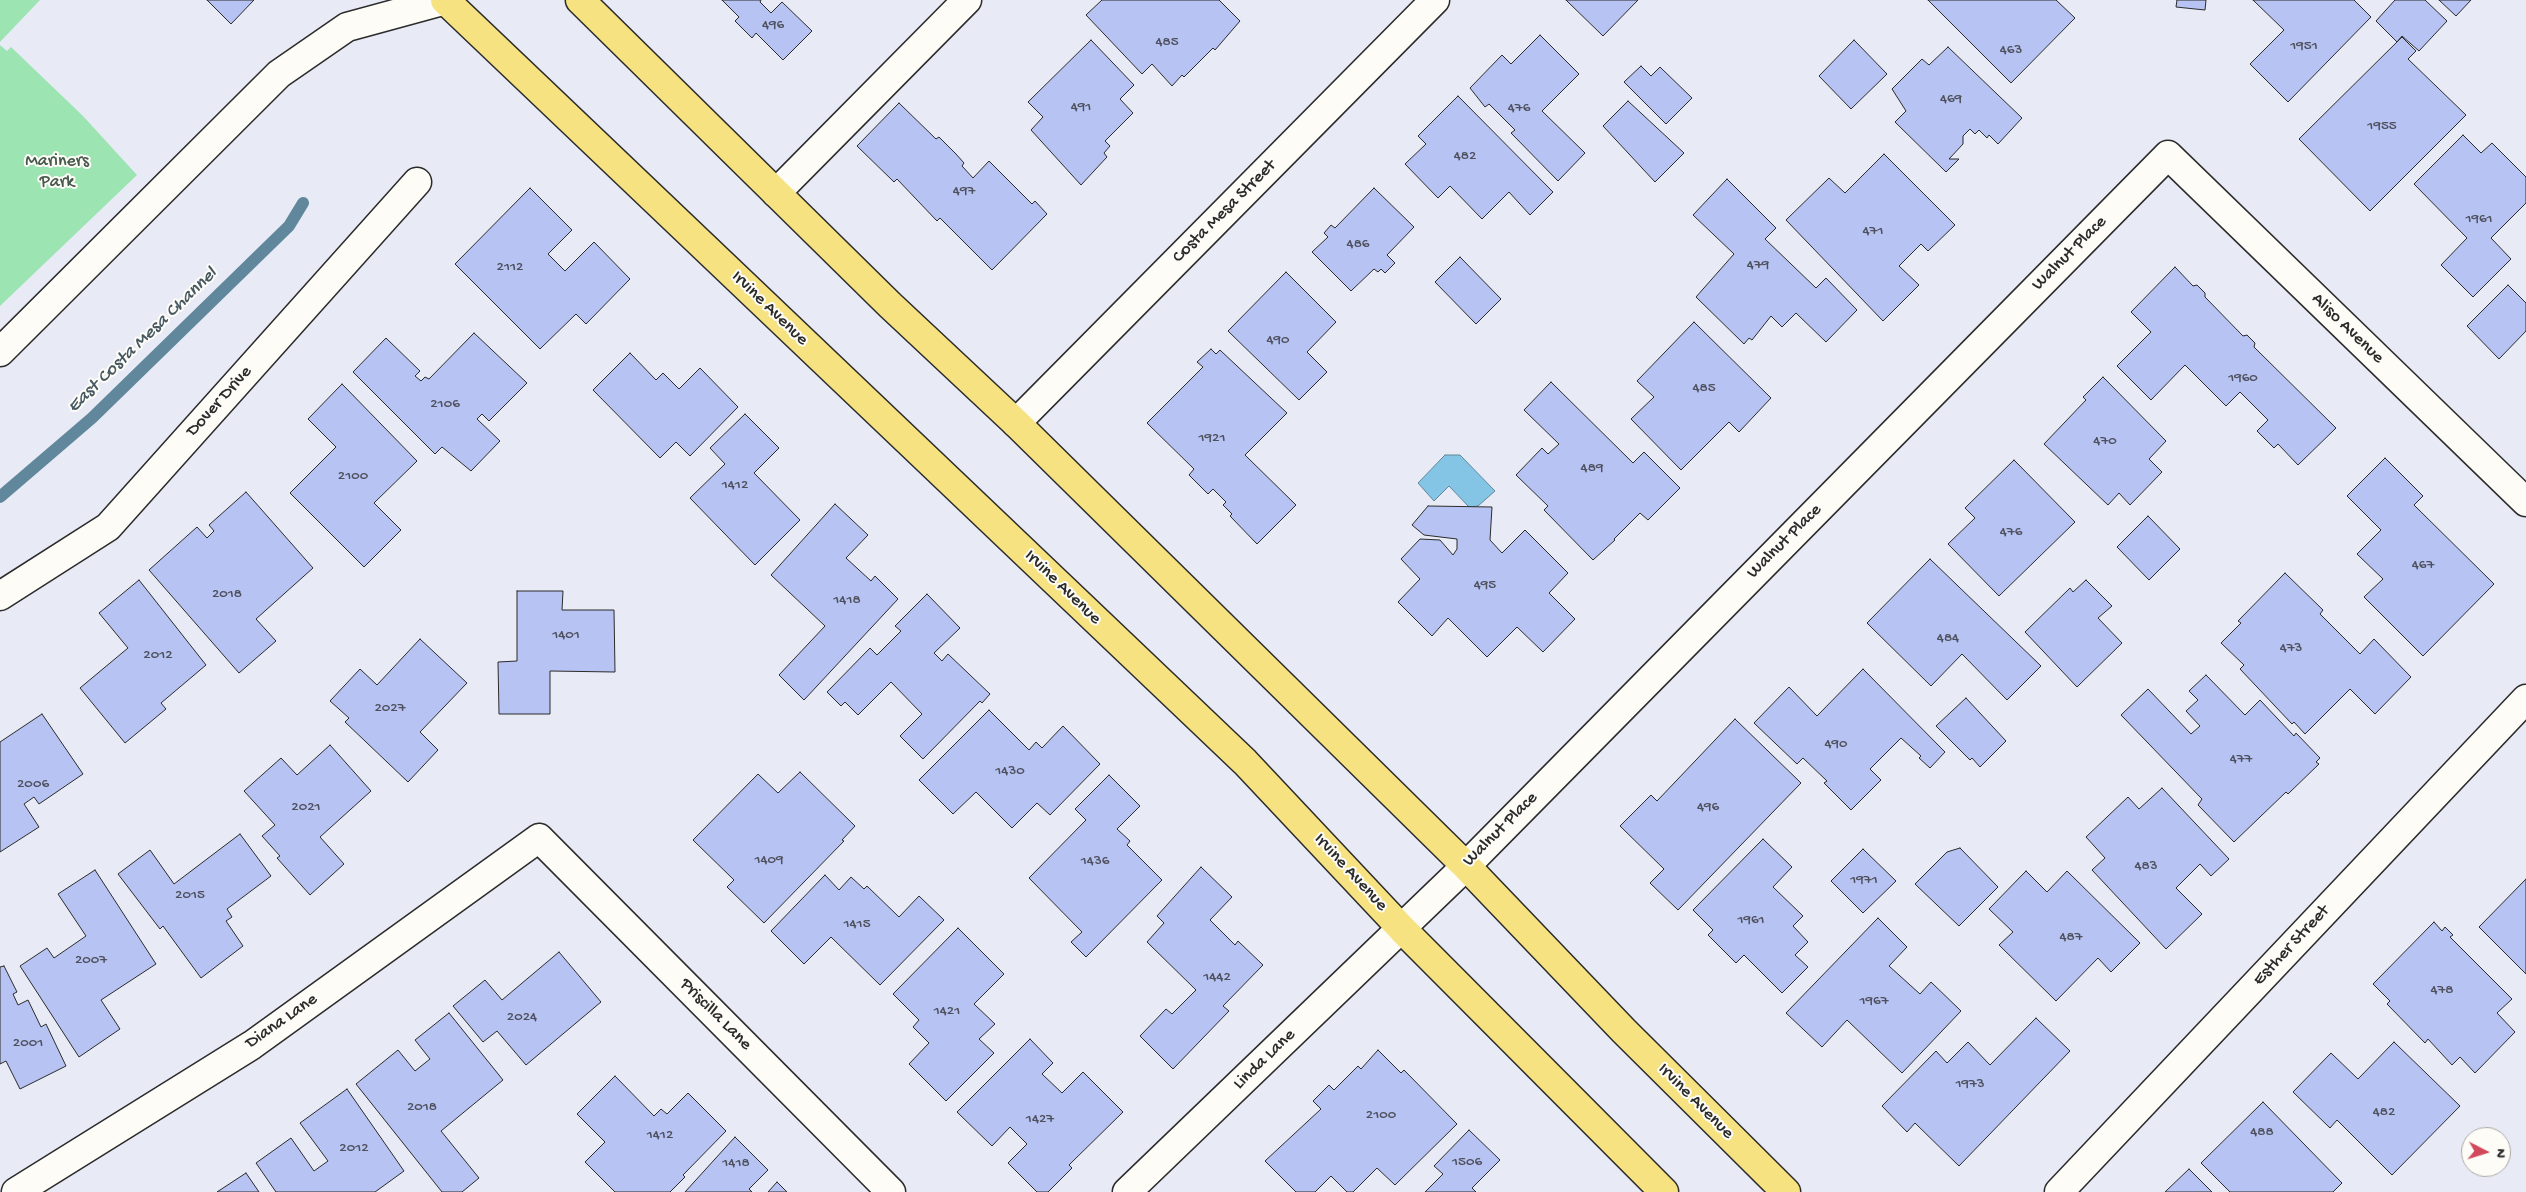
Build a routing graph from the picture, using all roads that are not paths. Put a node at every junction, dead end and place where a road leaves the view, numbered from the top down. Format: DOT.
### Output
graph roads {
  1 [pos="446,0"];
  2 [pos="580,0"];
  3 [pos="967,0"];
  4 [pos="1435,0"];
  5 [pos="2168,155"];
  6 [pos="417,182"];
  7 [pos="776,192"];
  8 [pos="0,352"];
  9 [pos="1016,423"];
  10 [pos="2526,502"];
  11 [pos="0,596"];
  12 [pos="2526,699"];
  13 [pos="539,838"];
  14 [pos="1466,866"];
  15 [pos="1402,929"];
  16 [pos="16,1192"];
  17 [pos="891,1192"];
  18 [pos="1127,1192"];
  19 [pos="1664,1192"];
  20 [pos="1786,1192"];
  21 [pos="2059,1192"];
  1 -- 8 [label="street"];
  1 -- 15 [label="main road, Irvine Avenue"];
  2 -- 7 [label="main road, Irvine Avenue"];
  3 -- 7 [label="street"];
  4 -- 9 [label="street, Costa Mesa Street"];
  5 -- 10 [label="street, Aliso Avenue"];
  5 -- 14 [label="street, Walnut Place"];
  6 -- 11 [label="street, Dover Drive"];
  7 -- 9 [label="main road, Irvine Avenue"];
  9 -- 14 [label="main road, Irvine Avenue"];
  12 -- 21 [label="street, Esther Street"];
  13 -- 16 [label="street, Diana Lane"];
  13 -- 17 [label="street, Priscilla Lane"];
  14 -- 15 [label="street, Walnut Place"];
  14 -- 20 [label="main road, Irvine Avenue"];
  15 -- 18 [label="street, Linda Lane"];
  15 -- 19 [label="main road, Irvine Avenue"];
}
